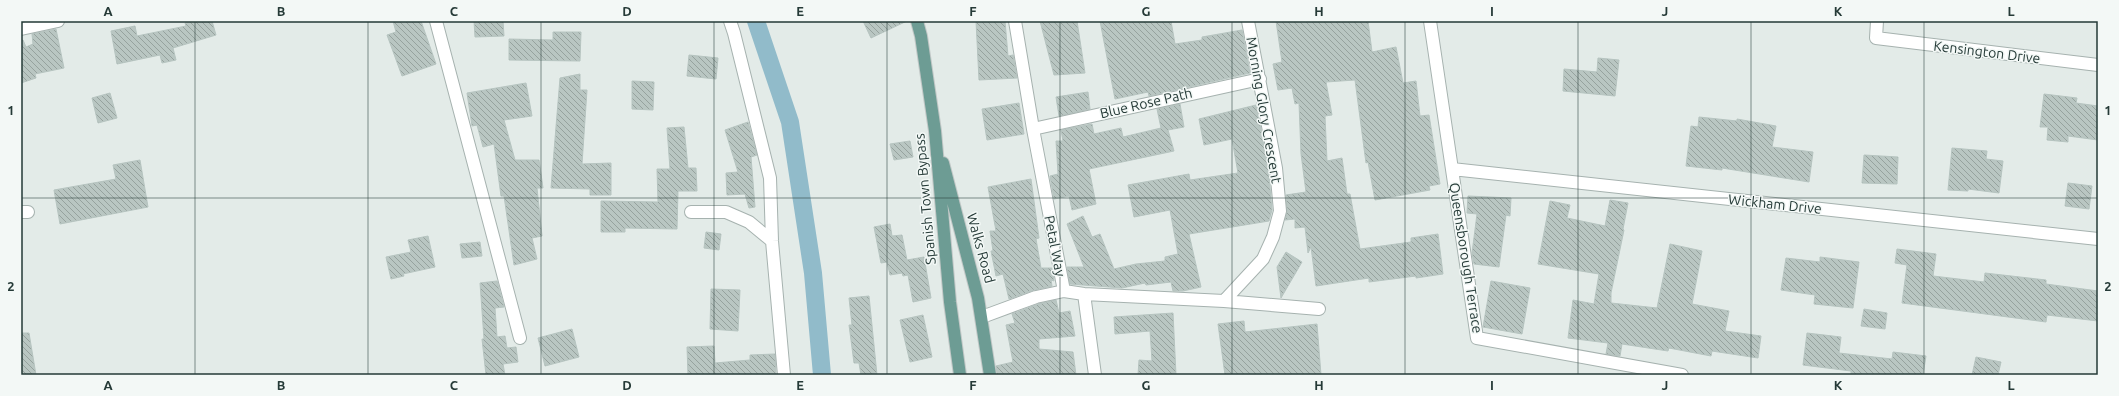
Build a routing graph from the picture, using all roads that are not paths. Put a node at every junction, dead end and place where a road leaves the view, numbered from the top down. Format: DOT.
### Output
graph roads {
  1 [pos="58,21"];
  2 [pos="436,21"];
  3 [pos="730,21"];
  4 [pos="917,21"];
  5 [pos="1015,21"];
  6 [pos="1248,21"];
  7 [pos="1430,21"];
  8 [pos="1877,21"];
  9 [pos="21,29"];
  10 [pos="2098,65"];
  11 [pos="1260,79"];
  12 [pos="1033,129"];
  13 [pos="935,131"];
  14 [pos="1452,169"];
  15 [pos="691,212"];
  16 [pos="2098,239"];
  17 [pos="772,241"];
  18 [pos="1064,291"];
  19 [pos="1084,294"];
  20 [pos="1224,301"];
  21 [pos="1319,309"];
  22 [pos="982,317"];
  23 [pos="520,338"];
  24 [pos="784,375"];
  25 [pos="960,375"];
  26 [pos="990,375"];
  27 [pos="1095,375"];
  28 [pos="1682,375"];
  1 -- 9 [label="street"];
  2 -- 23 [label="street"];
  3 -- 17 [label="street"];
  4 -- 13 [label="main road, Spanish Town Bypass"];
  5 -- 12 [label="street, Petal Way"];
  6 -- 11 [label="street, Morning Glory Crescent"];
  7 -- 14 [label="street, Queensborough Terrace"];
  8 -- 10 [label="street, Kensington Drive"];
  11 -- 12 [label="street, Blue Rose Path"];
  11 -- 20 [label="street, Morning Glory Crescent"];
  12 -- 18 [label="street, Petal Way"];
  13 -- 22 [label="main road, Walks Road"];
  13 -- 25 [label="main road, Spanish Town Bypass"];
  14 -- 16 [label="street, Wickham Drive"];
  14 -- 28 [label="street, Queensborough Terrace"];
  15 -- 17 [label="street"];
  17 -- 24 [label="street"];
  18 -- 19 [label="street, Petal Way"];
  18 -- 22 [label="street"];
  19 -- 20 [label="street, Petal Way"];
  19 -- 27 [label="street"];
  20 -- 21 [label="street, Petal Way"];
  22 -- 26 [label="main road, Walks Road"];
}
